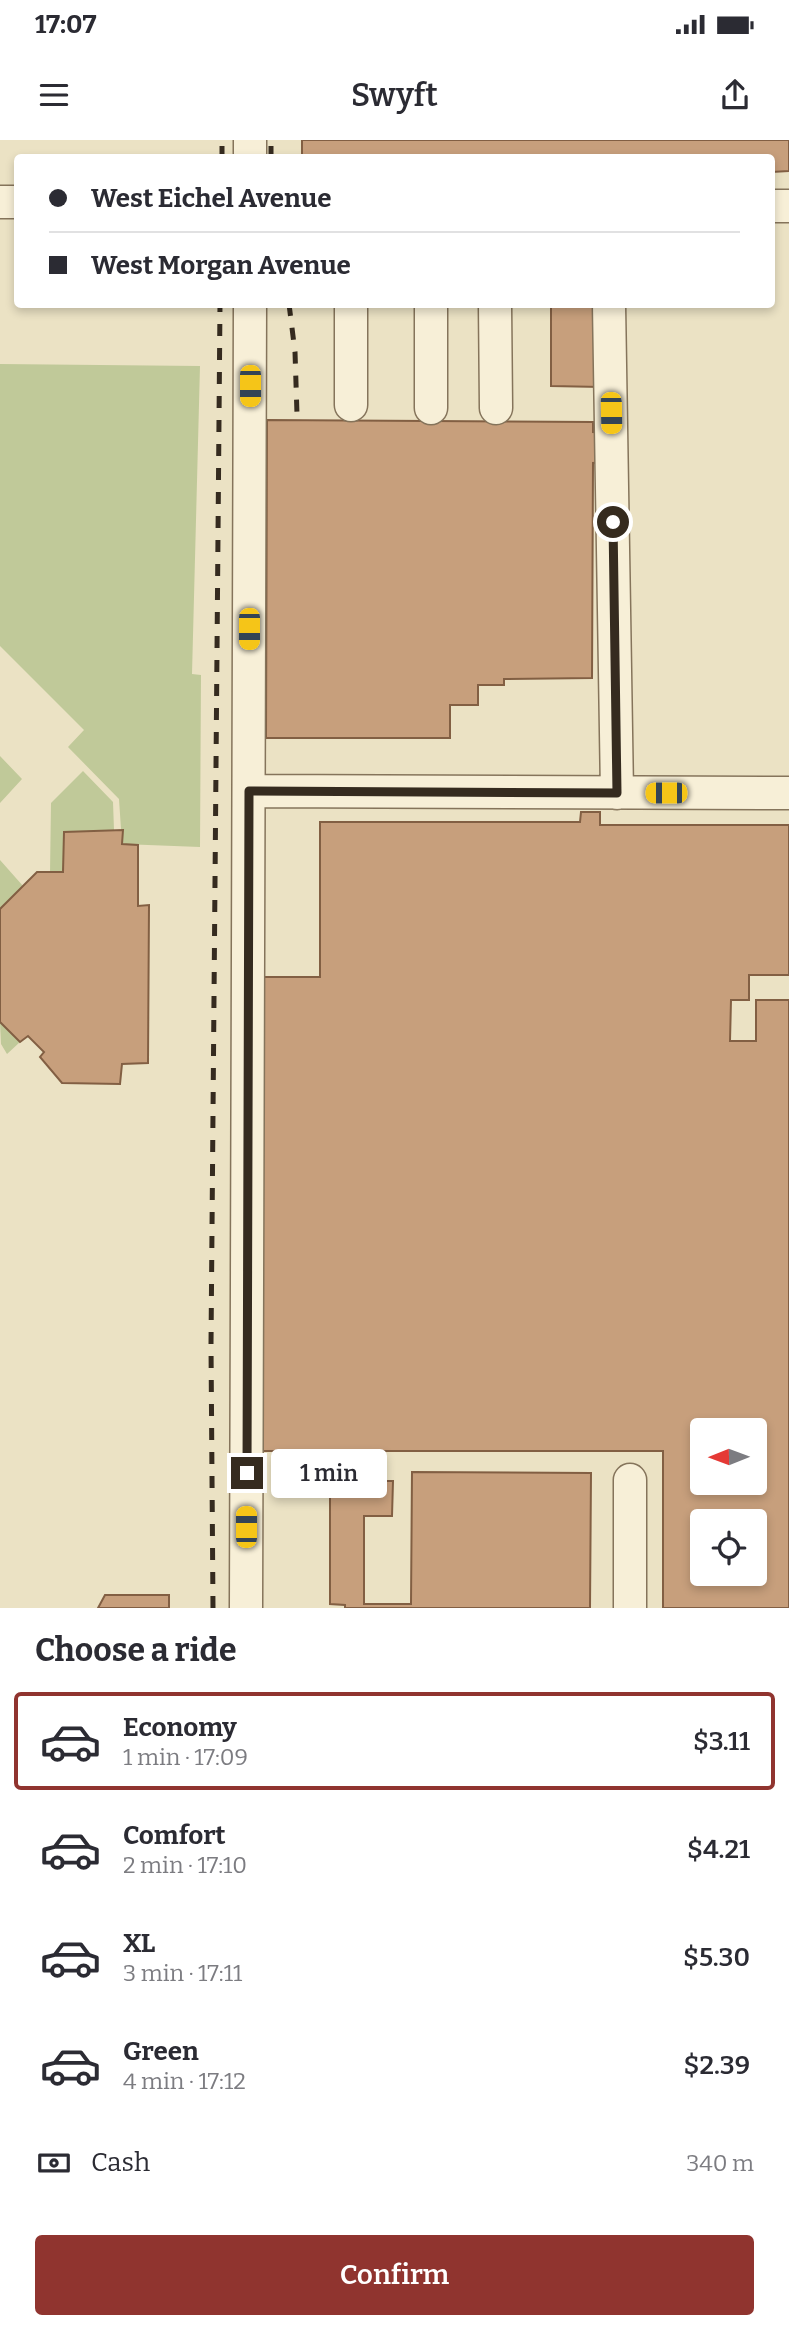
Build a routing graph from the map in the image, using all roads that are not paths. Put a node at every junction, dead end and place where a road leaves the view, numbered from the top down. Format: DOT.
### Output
graph roads {
  1 [pos="250,308"];
  2 [pos="351,308"];
  3 [pos="431,308"];
  4 [pos="495,308"];
  5 [pos="610,308"];
  6 [pos="351,405"];
  7 [pos="431,408"];
  8 [pos="496,408"];
  9 [pos="249,791"];
  10 [pos="617,793"];
  11 [pos="789,793"];
  12 [pos="630,1480"];
  13 [pos="246,1608"];
  14 [pos="630,1608"];
  1 -- 9 [label="street"];
  2 -- 6 [label="street"];
  3 -- 7 [label="street"];
  4 -- 8 [label="street"];
  5 -- 10 [label="street"];
  9 -- 10 [label="street"];
  9 -- 13 [label="street"];
  10 -- 11 [label="street"];
  12 -- 14 [label="street"];
}
